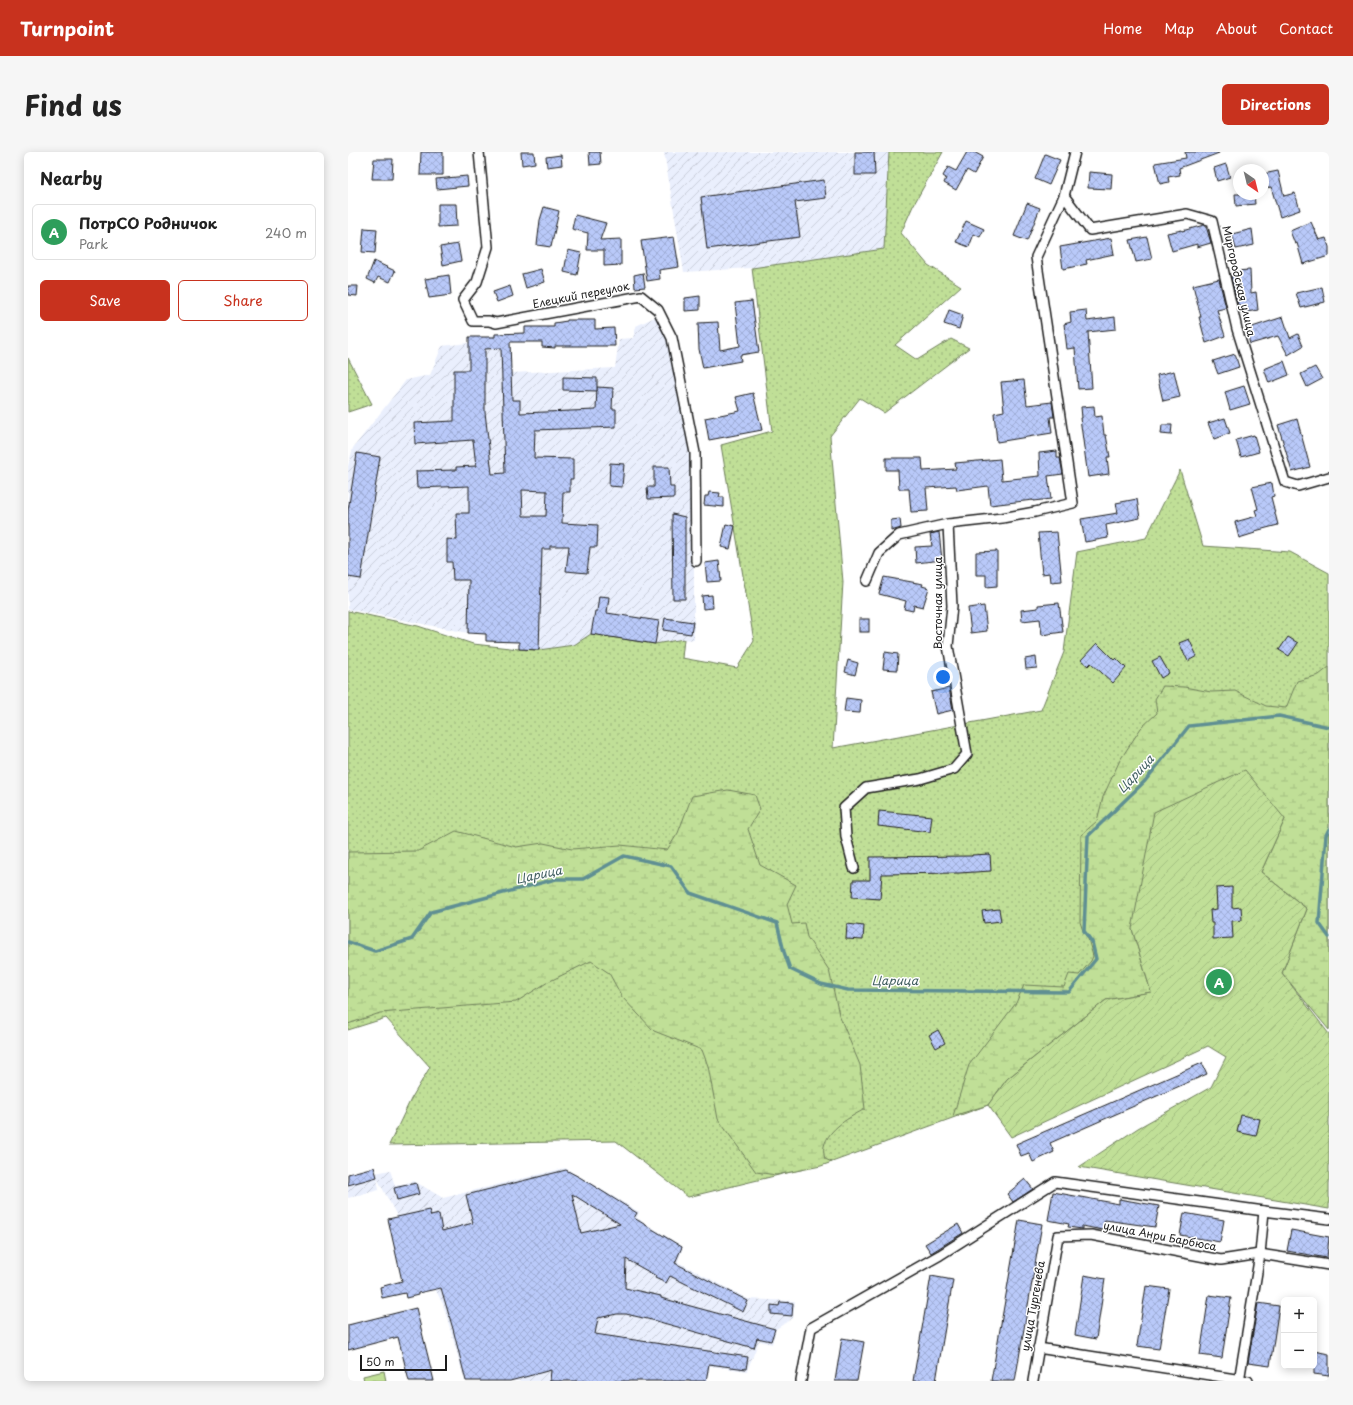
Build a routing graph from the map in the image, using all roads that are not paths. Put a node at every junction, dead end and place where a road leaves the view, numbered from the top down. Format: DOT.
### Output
graph roads {
  1 [pos="479,152"];
  2 [pos="1075,152"];
  3 [pos="1064,196"];
  4 [pos="1329,477"];
  5 [pos="948,524"];
  6 [pos="696,561"];
  7 [pos="867,581"];
  8 [pos="854,868"];
  9 [pos="1264,1211"];
  10 [pos="1329,1219"];
  11 [pos="1058,1236"];
  12 [pos="1260,1254"];
  13 [pos="1329,1266"];
  14 [pos="1038,1348"];
  15 [pos="1242,1380"];
  16 [pos="801,1381"];
  17 [pos="1033,1381"];
  1 -- 6 [label="street, Елецкий переулок"];
  2 -- 3 [label="street"];
  3 -- 4 [label="street, Миргородская улица"];
  3 -- 5 [label="street"];
  5 -- 7 [label="street"];
  5 -- 8 [label="street, Восточная улица"];
  9 -- 10 [label="street"];
  9 -- 12 [label="street"];
  9 -- 16 [label="street"];
  11 -- 12 [label="street, улица Анри Барбюса"];
  11 -- 14 [label="street, улица Тургенева"];
  12 -- 13 [label="street, улица Анри Барбюса"];
  12 -- 15 [label="street"];
  14 -- 15 [label="street"];
  14 -- 17 [label="street, улица Тургенева"];
}
